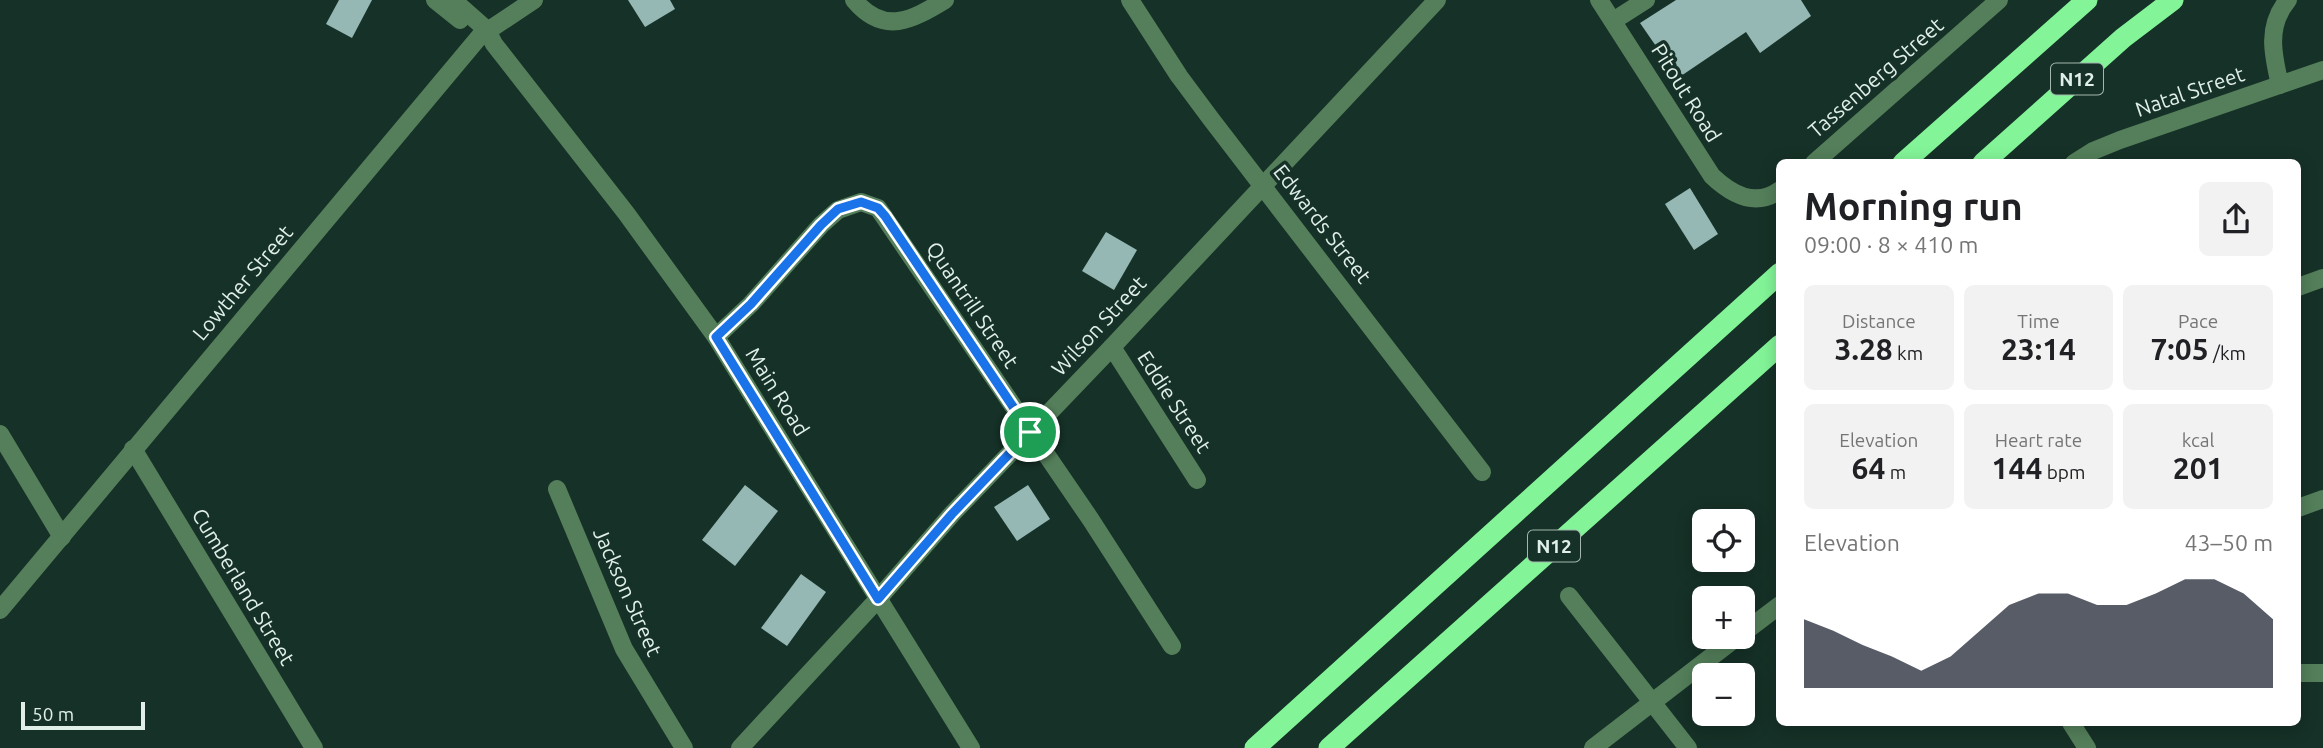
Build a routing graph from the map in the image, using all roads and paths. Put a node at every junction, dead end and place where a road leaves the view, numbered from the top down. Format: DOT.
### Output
graph roads {
  1 [pos="435,0"];
  2 [pos="453,0"];
  3 [pos="534,0"];
  4 [pos="854,0"];
  5 [pos="945,0"];
  6 [pos="1130,0"];
  7 [pos="1437,0"];
  8 [pos="1598,0"];
  9 [pos="1646,0"];
  10 [pos="1999,0"];
  11 [pos="2087,0"];
  12 [pos="2173,0"];
  13 [pos="2288,0"];
  14 [pos="1613,22"];
  15 [pos="487,37"];
  16 [pos="2323,70"];
  17 [pos="2280,85"];
  18 [pos="1819,159"];
  19 [pos="1908,159"];
  20 [pos="1987,159"];
  21 [pos="2081,159"];
  22 [pos="1263,185"];
  23 [pos="1776,192"];
  24 [pos="1776,277"];
  25 [pos="2323,278"];
  26 [pos="2301,286"];
  27 [pos="716,337"];
  28 [pos="1112,347"];
  29 [pos="1776,349"];
  30 [pos="1030,432"];
  31 [pos="0,435"];
  32 [pos="133,449"];
  33 [pos="1482,472"];
  34 [pos="1198,480"];
  35 [pos="557,489"];
  36 [pos="2323,499"];
  37 [pos="2301,507"];
  38 [pos="62,537"];
  39 [pos="1569,596"];
  40 [pos="878,599"];
  41 [pos="1776,608"];
  42 [pos="0,610"];
  43 [pos="1755,624"];
  44 [pos="1172,646"];
  45 [pos="1722,649"];
  46 [pos="2301,673"];
  47 [pos="2323,673"];
  48 [pos="1653,703"];
  49 [pos="2073,726"];
  50 [pos="314,748"];
  51 [pos="684,748"];
  52 [pos="740,748"];
  53 [pos="971,748"];
  54 [pos="1255,748"];
  55 [pos="1329,748"];
  56 [pos="1593,748"];
  57 [pos="1688,748"];
  58 [pos="2087,748"];
  1 -- 15 [label="street, Main Road"];
  2 -- 15 [label="street, Main Road"];
  3 -- 15 [label="street, Lowther Street"];
  4 -- 5 [label="street"];
  6 -- 22 [label="street, Edwards Street"];
  7 -- 22 [label="street, Wilson Street"];
  8 -- 14 [label="street, Pitout Road"];
  9 -- 14 [label="street"];
  10 -- 18 [label="street, Tassenberg Street"];
  11 -- 19 [label="highway, N12"];
  12 -- 20 [label="highway, N12"];
  13 -- 17 [label="street"];
  14 -- 23 [label="street, Pitout Road"];
  15 -- 27 [label="street, Main Road"];
  15 -- 32 [label="street, Lowther Street"];
  16 -- 17 [label="street, Natal Street"];
  17 -- 21 [label="street, Natal Street"];
  22 -- 28 [label="street, Wilson Street"];
  22 -- 33 [label="street, Edwards Street"];
  24 -- 54 [label="highway, N12"];
  25 -- 26 [label="street"];
  27 -- 30 [label="street, Quantrill Street"];
  27 -- 40 [label="street, Main Road"];
  28 -- 30 [label="street, Wilson Street"];
  28 -- 34 [label="street, Eddie Street"];
  29 -- 55 [label="highway, N12"];
  30 -- 40 [label="street, Wilson Street"];
  30 -- 44 [label="street, Quantrill Street"];
  31 -- 38 [label="street"];
  32 -- 38 [label="street, Lowther Street"];
  32 -- 50 [label="street, Cumberland Street"];
  35 -- 51 [label="street, Jackson Street"];
  36 -- 37 [label="street"];
  38 -- 42 [label="street, Lowther Street"];
  39 -- 48 [label="street"];
  40 -- 52 [label="street, Wilson Street"];
  40 -- 53 [label="street, Main Road"];
  41 -- 43 [label="street"];
  45 -- 48 [label="street"];
  46 -- 47 [label="street"];
  48 -- 56 [label="street"];
  48 -- 57 [label="street"];
  49 -- 58 [label="street"];
}
